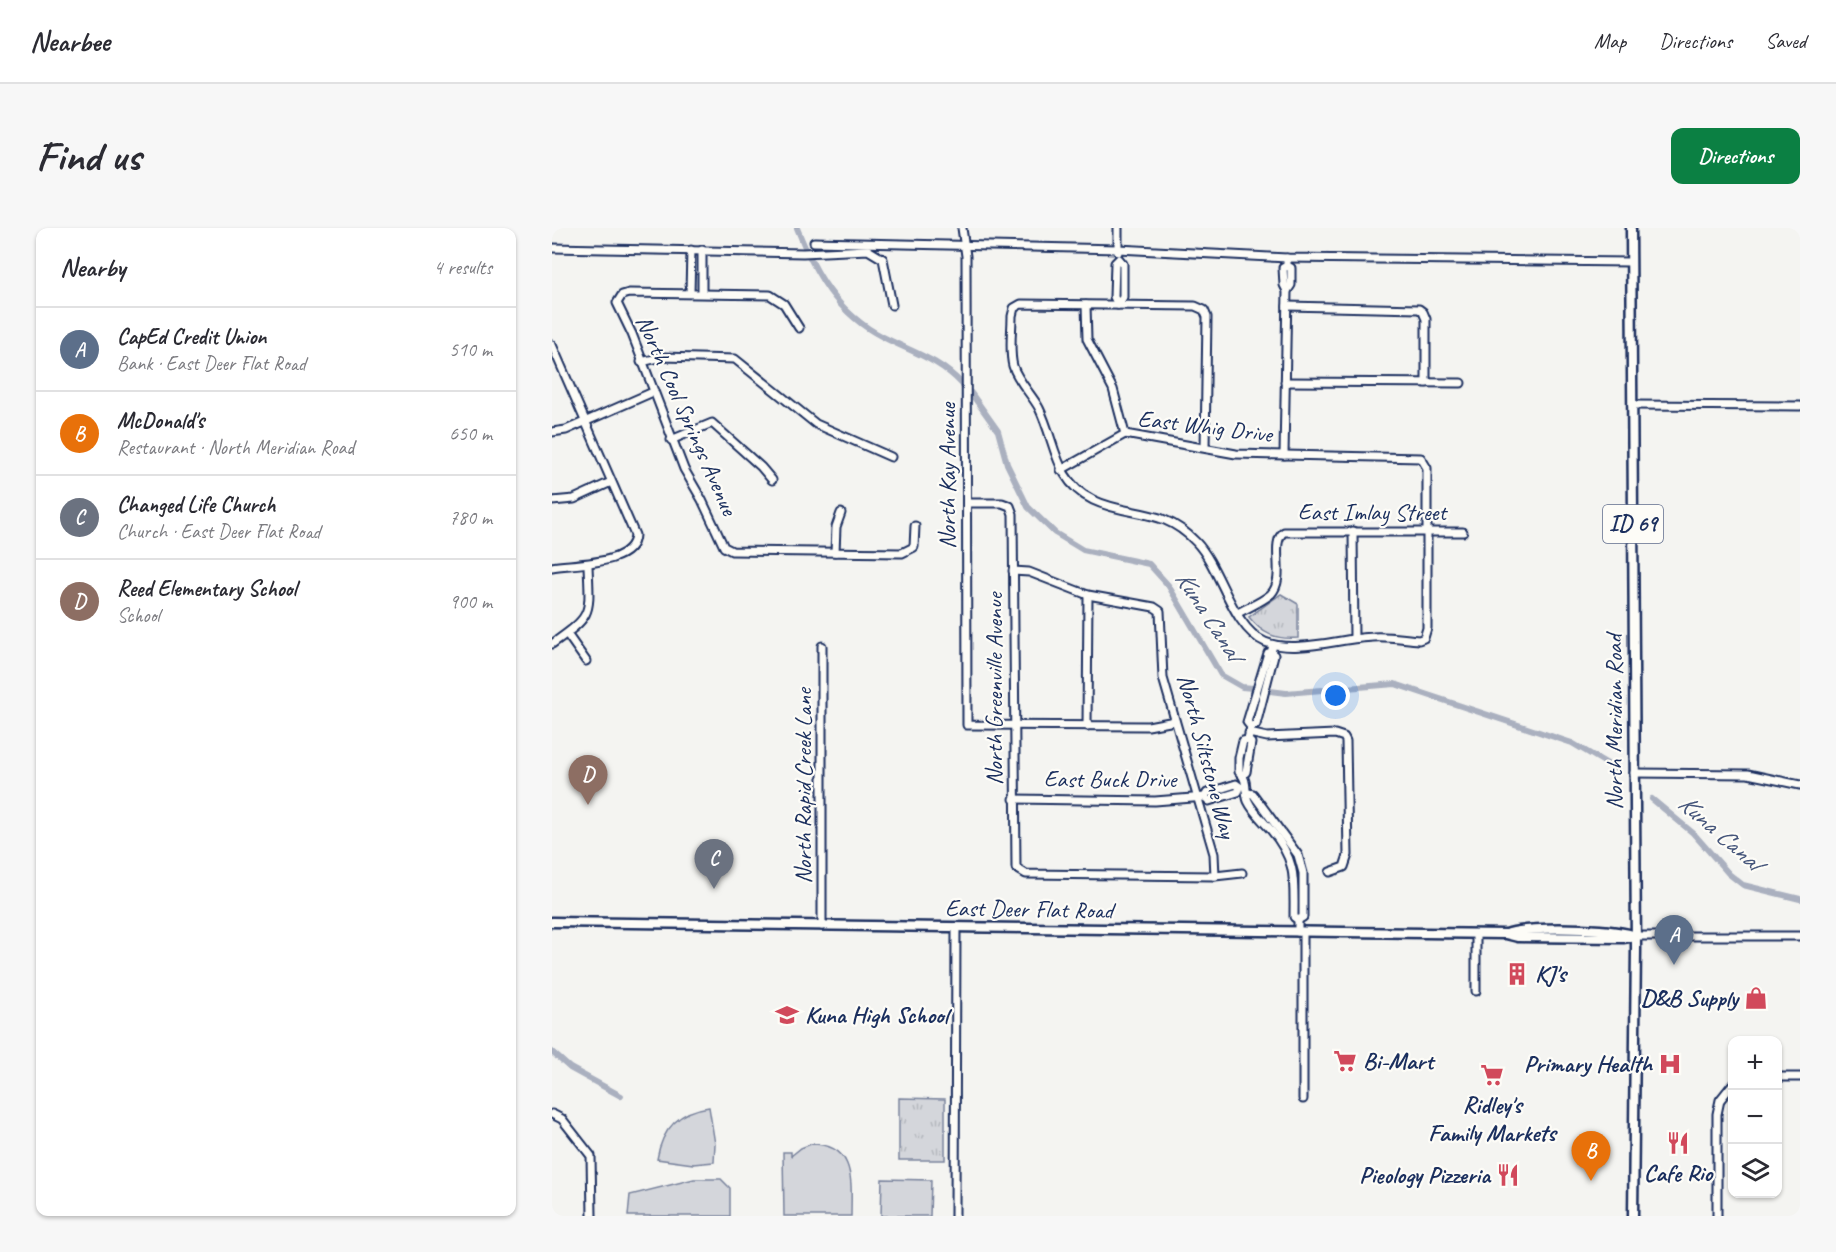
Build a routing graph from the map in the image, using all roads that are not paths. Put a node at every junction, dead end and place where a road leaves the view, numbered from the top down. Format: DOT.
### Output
graph roads {
  1 [pos="962,228"];
  2 [pos="1118,228"];
  3 [pos="1631,228"];
  4 [pos="814,242"];
  5 [pos="962,244"];
  6 [pos="552,248"];
  7 [pos="1118,249"];
  8 [pos="691,250"];
  9 [pos="702,250"];
  10 [pos="1287,262"];
  11 [pos="1631,262"];
  12 [pos="690,293"];
  13 [pos="702,293"];
  14 [pos="1086,304"];
  15 [pos="892,305"];
  16 [pos="1118,305"];
  17 [pos="1287,306"];
  18 [pos="799,328"];
  19 [pos="553,349"];
  20 [pos="641,362"];
  21 [pos="1285,382"];
  22 [pos="1426,383"];
  23 [pos="1461,383"];
  24 [pos="653,392"];
  25 [pos="1632,405"];
  26 [pos="1800,406"];
  27 [pos="585,422"];
  28 [pos="552,432"];
  29 [pos="1125,434"];
  30 [pos="671,440"];
  31 [pos="1205,448"];
  32 [pos="1284,455"];
  33 [pos="891,457"];
  34 [pos="1061,470"];
  35 [pos="772,480"];
  36 [pos="611,482"];
  37 [pos="552,501"];
  38 [pos="967,503"];
  39 [pos="841,513"];
  40 [pos="915,526"];
  41 [pos="1353,531"];
  42 [pos="1427,531"];
  43 [pos="1463,532"];
  44 [pos="836,552"];
  45 [pos="588,566"];
  46 [pos="552,567"];
  47 [pos="1013,571"];
  48 [pos="1088,595"];
  49 [pos="1238,613"];
  50 [pos="567,634"];
  51 [pos="1354,638"];
  52 [pos="552,644"];
  53 [pos="1273,645"];
  54 [pos="822,646"];
  55 [pos="586,661"];
  56 [pos="1175,721"];
  57 [pos="1014,725"];
  58 [pos="1087,726"];
  59 [pos="1249,733"];
  60 [pos="1634,773"];
  61 [pos="1800,785"];
  62 [pos="1245,789"];
  63 [pos="1201,797"];
  64 [pos="1014,799"];
  65 [pos="1330,872"];
  66 [pos="1242,873"];
  67 [pos="1215,876"];
  68 [pos="552,922"];
  69 [pos="822,926"];
  70 [pos="956,928"];
  71 [pos="1301,932"];
  72 [pos="1476,934"];
  73 [pos="1635,936"];
  74 [pos="1800,936"];
  75 [pos="1476,991"];
  76 [pos="1782,1077"];
  77 [pos="1800,1077"];
  78 [pos="1728,1090"];
  79 [pos="1303,1099"];
  80 [pos="553,1114"];
  81 [pos="592,1216"];
  82 [pos="955,1216"];
  83 [pos="1633,1216"];
  84 [pos="1717,1216"];
  1 -- 5 [label="street, North Kay Avenue"];
  2 -- 7 [label="street"];
  3 -- 11 [label="main road, North Meridian Road / ID 69"];
  4 -- 5 [label="street"];
  5 -- 7 [label="street"];
  5 -- 38 [label="street, North Kay Avenue"];
  6 -- 8 [label="street"];
  7 -- 10 [label="street"];
  7 -- 16 [label="street"];
  8 -- 9 [label="street"];
  8 -- 12 [label="street"];
  9 -- 13 [label="street"];
  9 -- 15 [label="street"];
  10 -- 11 [label="street"];
  10 -- 17 [label="street"];
  11 -- 25 [label="main road, North Meridian Road / ID 69"];
  12 -- 13 [label="street"];
  12 -- 20 [label="street, North Cool Springs Avenue"];
  13 -- 18 [label="street"];
  14 -- 16 [label="street"];
  14 -- 29 [label="street"];
  14 -- 34 [label="street"];
  16 -- 31 [label="street"];
  17 -- 21 [label="street"];
  17 -- 22 [label="street"];
  19 -- 27 [label="street"];
  20 -- 24 [label="street, North Cool Springs Avenue"];
  20 -- 33 [label="street"];
  21 -- 22 [label="street"];
  21 -- 32 [label="street"];
  22 -- 23 [label="street"];
  24 -- 27 [label="street"];
  24 -- 30 [label="street, North Cool Springs Avenue"];
  25 -- 26 [label="street"];
  25 -- 60 [label="main road, North Meridian Road / ID 69"];
  27 -- 28 [label="street"];
  27 -- 36 [label="street"];
  29 -- 31 [label="street, East Whig Drive"];
  29 -- 34 [label="street, East Whig Drive"];
  30 -- 35 [label="street"];
  30 -- 44 [label="street, North Cool Springs Avenue"];
  31 -- 32 [label="street, East Whig Drive"];
  32 -- 42 [label="street, East Whig Drive"];
  34 -- 49 [label="street"];
  36 -- 37 [label="street"];
  36 -- 45 [label="street"];
  38 -- 47 [label="street, North Greenville Avenue"];
  38 -- 57 [label="street, North Kay Avenue"];
  39 -- 44 [label="street"];
  40 -- 44 [label="street"];
  41 -- 42 [label="street, East Imlay Street"];
  41 -- 49 [label="street, East Imlay Street"];
  41 -- 51 [label="street"];
  42 -- 43 [label="street, East Imlay Street"];
  42 -- 51 [label="street"];
  45 -- 46 [label="street"];
  45 -- 50 [label="street"];
  47 -- 48 [label="street"];
  47 -- 57 [label="street, North Greenville Avenue"];
  48 -- 56 [label="street, North Siltstone Way"];
  48 -- 58 [label="street"];
  49 -- 53 [label="street"];
  50 -- 52 [label="street"];
  50 -- 55 [label="street"];
  51 -- 53 [label="street"];
  53 -- 59 [label="street"];
  54 -- 69 [label="street, North Rapid Creek Lane"];
  56 -- 58 [label="street"];
  56 -- 63 [label="street, North Siltstone Way"];
  57 -- 58 [label="street"];
  57 -- 64 [label="street, North Greenville Avenue"];
  59 -- 62 [label="street"];
  59 -- 65 [label="street"];
  60 -- 61 [label="street"];
  60 -- 73 [label="main road, North Meridian Road / ID 69"];
  62 -- 63 [label="street, East Buck Drive"];
  62 -- 71 [label="street"];
  63 -- 64 [label="street, East Buck Drive"];
  63 -- 67 [label="street, North Siltstone Way"];
  64 -- 67 [label="street, North Greenville Avenue"];
  66 -- 67 [label="street"];
  68 -- 69 [label="main road, East Deer Flat Road"];
  69 -- 70 [label="main road, East Deer Flat Road"];
  70 -- 71 [label="main road, East Deer Flat Road"];
  70 -- 82 [label="street"];
  71 -- 72 [label="main road, East Deer Flat Road"];
  71 -- 79 [label="street"];
  72 -- 73 [label="main road, East Deer Flat Road"];
  72 -- 75 [label="street"];
  73 -- 74 [label="street, East Deer Flat Road"];
  73 -- 83 [label="main road, North Meridian Road / ID 69"];
  76 -- 77 [label="street"];
  78 -- 84 [label="street"];
  80 -- 81 [label="street"];
}
